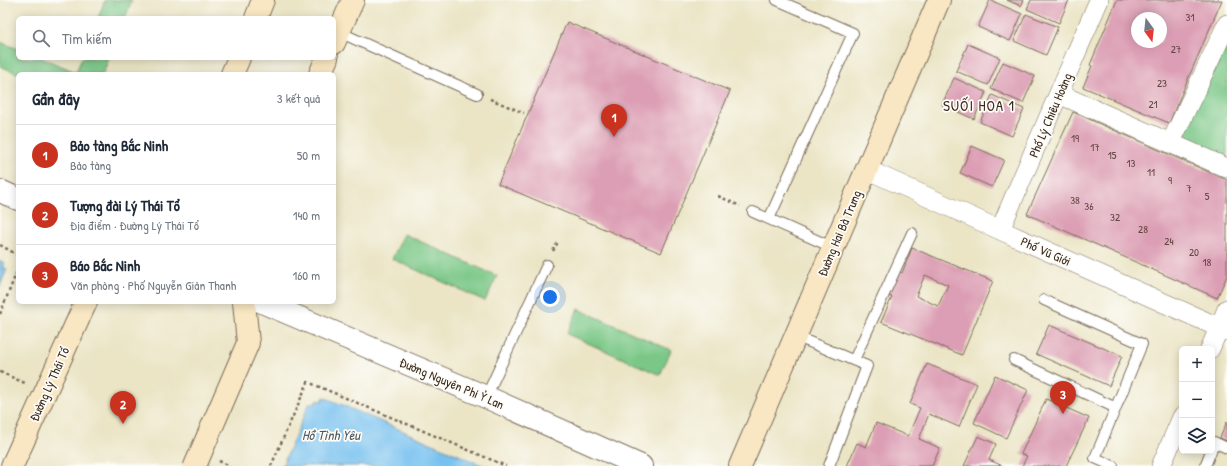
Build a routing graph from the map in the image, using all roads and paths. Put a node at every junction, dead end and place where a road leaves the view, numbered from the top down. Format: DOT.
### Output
graph roads {
  1 [pos="263,0"];
  2 [pos="353,0"];
  3 [pos="777,0"];
  4 [pos="939,0"];
  5 [pos="1099,0"];
  6 [pos="257,16"];
  7 [pos="1227,24"];
  8 [pos="336,38"];
  9 [pos="238,60"];
  10 [pos="326,60"];
  11 [pos="233,72"];
  12 [pos="321,72"];
  13 [pos="477,94"];
  14 [pos="1059,94"];
  15 [pos="524,113"];
  16 [pos="1171,142"];
  17 [pos="1227,168"];
  18 [pos="866,169"];
  19 [pos="0,191"];
  20 [pos="718,196"];
  21 [pos="16,198"];
  22 [pos="754,212"];
  23 [pos="769,219"];
  24 [pos="1000,230"];
  25 [pos="912,233"];
  26 [pos="0,245"];
  27 [pos="832,247"];
  28 [pos="16,254"];
  29 [pos="546,265"];
  30 [pos="16,274"];
  31 [pos="1044,300"];
  32 [pos="85,304"];
  33 [pos="244,304"];
  34 [pos="267,304"];
  35 [pos="1227,309"];
  36 [pos="0,314"];
  37 [pos="1223,329"];
  38 [pos="795,336"];
  39 [pos="1212,346"];
  40 [pos="854,360"];
  41 [pos="1014,360"];
  42 [pos="0,372"];
  43 [pos="27,384"];
  44 [pos="486,397"];
  45 [pos="1116,408"];
  46 [pos="1182,418"];
  47 [pos="1215,442"];
  48 [pos="1227,448"];
  49 [pos="1210,454"];
  50 [pos="216,460"];
  51 [pos="12,466"];
  52 [pos="195,466"];
  53 [pos="230,466"];
  54 [pos="271,466"];
  55 [pos="506,466"];
  56 [pos="641,466"];
  57 [pos="740,466"];
  58 [pos="829,466"];
  59 [pos="1113,466"];
  60 [pos="1161,466"];
  61 [pos="1205,466"];
  1 -- 6 [label="main road"];
  2 -- 8 [label="main road"];
  3 -- 23 [label="lane"];
  4 -- 18 [label="main road, Đường Hai Bà Trưng"];
  5 -- 14 [label="street, Phố Lý Chiêu Hoàng"];
  7 -- 16 [label="street"];
  8 -- 13 [label="lane"];
  9 -- 11 [label="main road"];
  10 -- 12 [label="main road"];
  13 -- 15 [label="path"];
  14 -- 16 [label="street"];
  14 -- 24 [label="street, Phố Lý Chiêu Hoàng"];
  16 -- 17 [label="street"];
  18 -- 24 [label="street, Phố Vũ Giới"];
  18 -- 27 [label="main road, Đường Hai Bà Trưng"];
  19 -- 21 [label="street"];
  20 -- 22 [label="path"];
  22 -- 23 [label="lane"];
  23 -- 27 [label="lane"];
  24 -- 37 [label="street, Phố Vũ Giới"];
  25 -- 40 [label="lane"];
  26 -- 28 [label="path"];
  27 -- 38 [label="main road, Đường Hai Bà Trưng"];
  29 -- 44 [label="lane"];
  30 -- 36 [label="path"];
  31 -- 45 [label="lane"];
  32 -- 51 [label="main road, Đường Lý Thái Tổ"];
  33 -- 52 [label="main road"];
  34 -- 44 [label="street, Đường Nguyên Phi Ỷ Lan"];
  35 -- 37 [label="street"];
  37 -- 39 [label="street"];
  38 -- 40 [label="lane"];
  38 -- 57 [label="main road, Đường Hai Bà Trưng"];
  40 -- 58 [label="lane"];
  41 -- 45 [label="lane"];
  42 -- 43 [label="path"];
  44 -- 56 [label="street, Đường Nguyên Phi Ỷ Lan"];
  45 -- 59 [label="lane"];
  46 -- 60 [label="street"];
  47 -- 48 [label="lane"];
  49 -- 61 [label="lane"];
  50 -- 53 [label="path"];
  54 -- 55 [label="path"];
}
